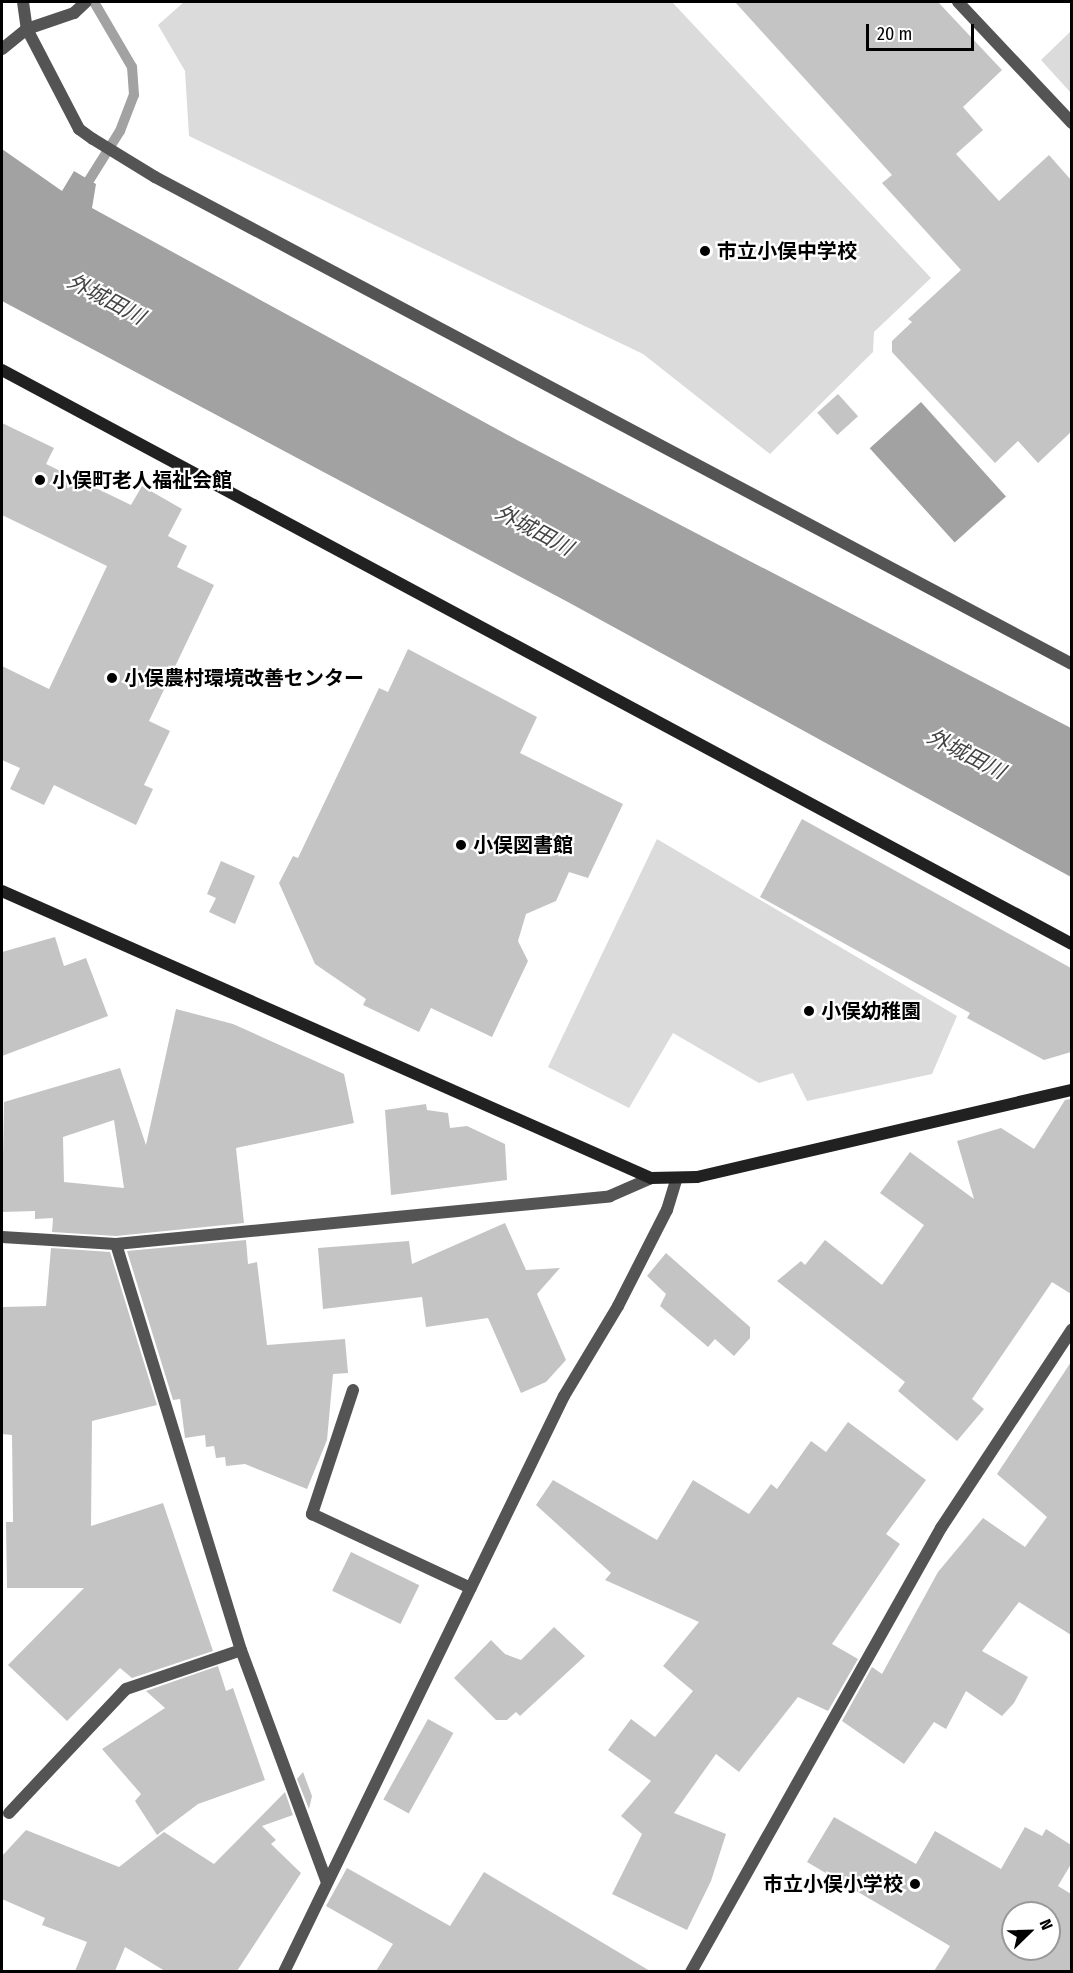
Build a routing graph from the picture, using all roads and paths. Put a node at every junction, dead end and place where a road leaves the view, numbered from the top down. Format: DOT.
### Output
graph roads {
  1 [pos="23,2"];
  2 [pos="958,2"];
  3 [pos="82,5"];
  4 [pos="27,29"];
  5 [pos="2,49"];
  6 [pos="1071,123"];
  7 [pos="2,370"];
  8 [pos="1071,664"];
  9 [pos="2,891"];
  10 [pos="1071,944"];
  11 [pos="1071,1090"];
  12 [pos="651,1178"];
  13 [pos="676,1180"];
  14 [pos="2,1237"];
  15 [pos="116,1244"];
  16 [pos="1071,1329"];
  17 [pos="353,1390"];
  18 [pos="471,1588"];
  19 [pos="242,1650"];
  20 [pos="9,1813"];
  21 [pos="327,1883"];
  22 [pos="284,1971"];
  23 [pos="691,1971"];
  1 -- 4 [label="street"];
  2 -- 6 [label="street"];
  3 -- 4 [label="street"];
  4 -- 5 [label="street"];
  4 -- 8 [label="street"];
  7 -- 10 [label="street"];
  9 -- 12 [label="street"];
  11 -- 13 [label="street"];
  12 -- 13 [label="street"];
  12 -- 15 [label="street"];
  13 -- 18 [label="street"];
  14 -- 15 [label="street"];
  15 -- 19 [label="street"];
  16 -- 23 [label="street"];
  17 -- 18 [label="street"];
  18 -- 21 [label="street"];
  19 -- 20 [label="street"];
  19 -- 21 [label="street"];
  21 -- 22 [label="street"];
}
